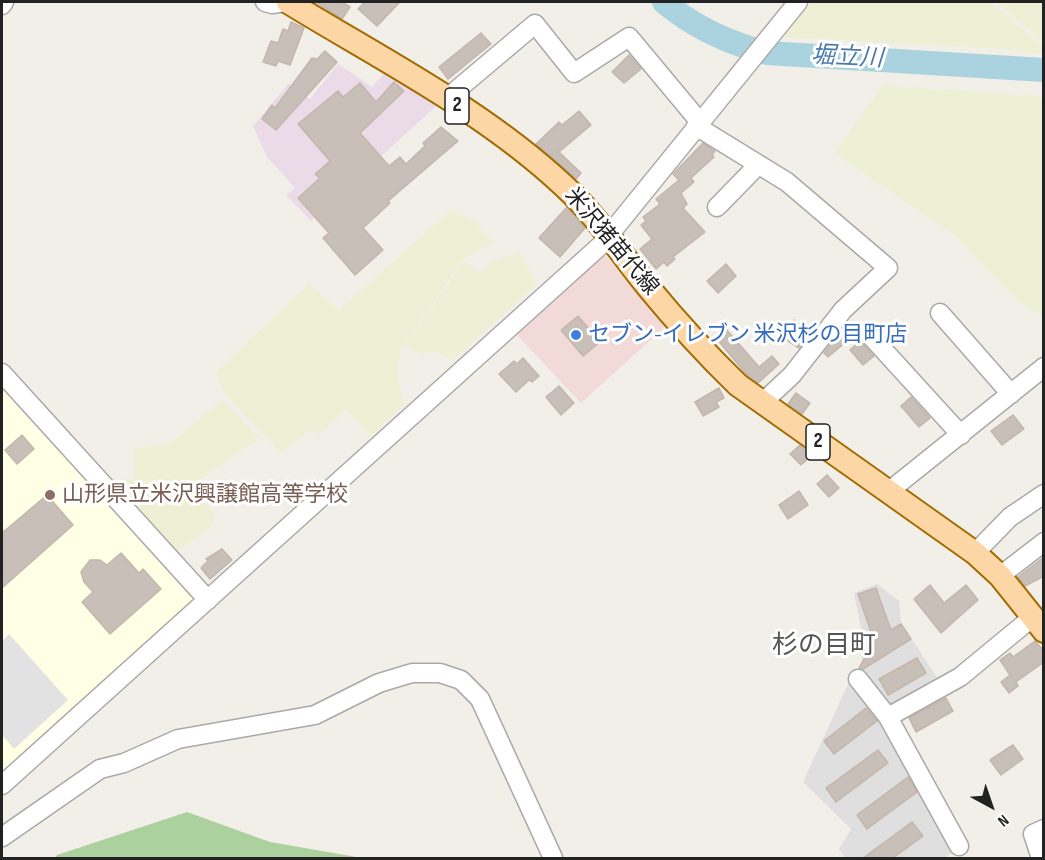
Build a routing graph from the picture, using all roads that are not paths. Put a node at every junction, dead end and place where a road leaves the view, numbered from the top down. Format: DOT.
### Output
graph roads {
  1 [pos="265,2"];
  2 [pos="287,2"];
  3 [pos="798,2"];
  4 [pos="446,99"];
  5 [pos="698,123"];
  6 [pos="758,165"];
  7 [pos="717,207"];
  8 [pos="609,234"];
  9 [pos="940,312"];
  10 [pos="867,333"];
  11 [pos="1044,367"];
  12 [pos="2,373"];
  13 [pos="1011,394"];
  14 [pos="762,403"];
  15 [pos="961,435"];
  16 [pos="888,492"];
  17 [pos="1044,494"];
  18 [pos="1044,542"];
  19 [pos="975,553"];
  20 [pos="1000,576"];
  21 [pos="208,600"];
  22 [pos="1039,623"];
  23 [pos="858,679"];
  24 [pos="888,717"];
  25 [pos="2,786"];
  26 [pos="1044,829"];
  27 [pos="2,837"];
  28 [pos="959,846"];
  29 [pos="553,858"];
  30 [pos="1041,858"];
  1 -- 2 [label="street"];
  2 -- 4 [label="main road, 米沢猪苗代線 / 2"];
  3 -- 5 [label="street"];
  4 -- 5 [label="street"];
  4 -- 8 [label="main road, 米沢猪苗代線 / 2"];
  5 -- 6 [label="street"];
  5 -- 8 [label="street"];
  6 -- 7 [label="street"];
  6 -- 14 [label="street"];
  8 -- 14 [label="main road, 米沢猪苗代線 / 2"];
  8 -- 21 [label="street"];
  9 -- 13 [label="street"];
  10 -- 15 [label="street"];
  11 -- 13 [label="street"];
  12 -- 21 [label="street"];
  13 -- 15 [label="street"];
  14 -- 16 [label="main road, 米沢猪苗代線 / 2"];
  15 -- 16 [label="street"];
  16 -- 19 [label="main road, 米沢猪苗代線 / 2"];
  17 -- 19 [label="street"];
  18 -- 20 [label="street"];
  19 -- 20 [label="main road, 米沢猪苗代線 / 2"];
  20 -- 22 [label="main road, 米沢猪苗代線 / 2"];
  21 -- 25 [label="street"];
  22 -- 24 [label="street"];
  23 -- 24 [label="street"];
  24 -- 28 [label="street"];
  26 -- 30 [label="street"];
  27 -- 29 [label="street"];
}
